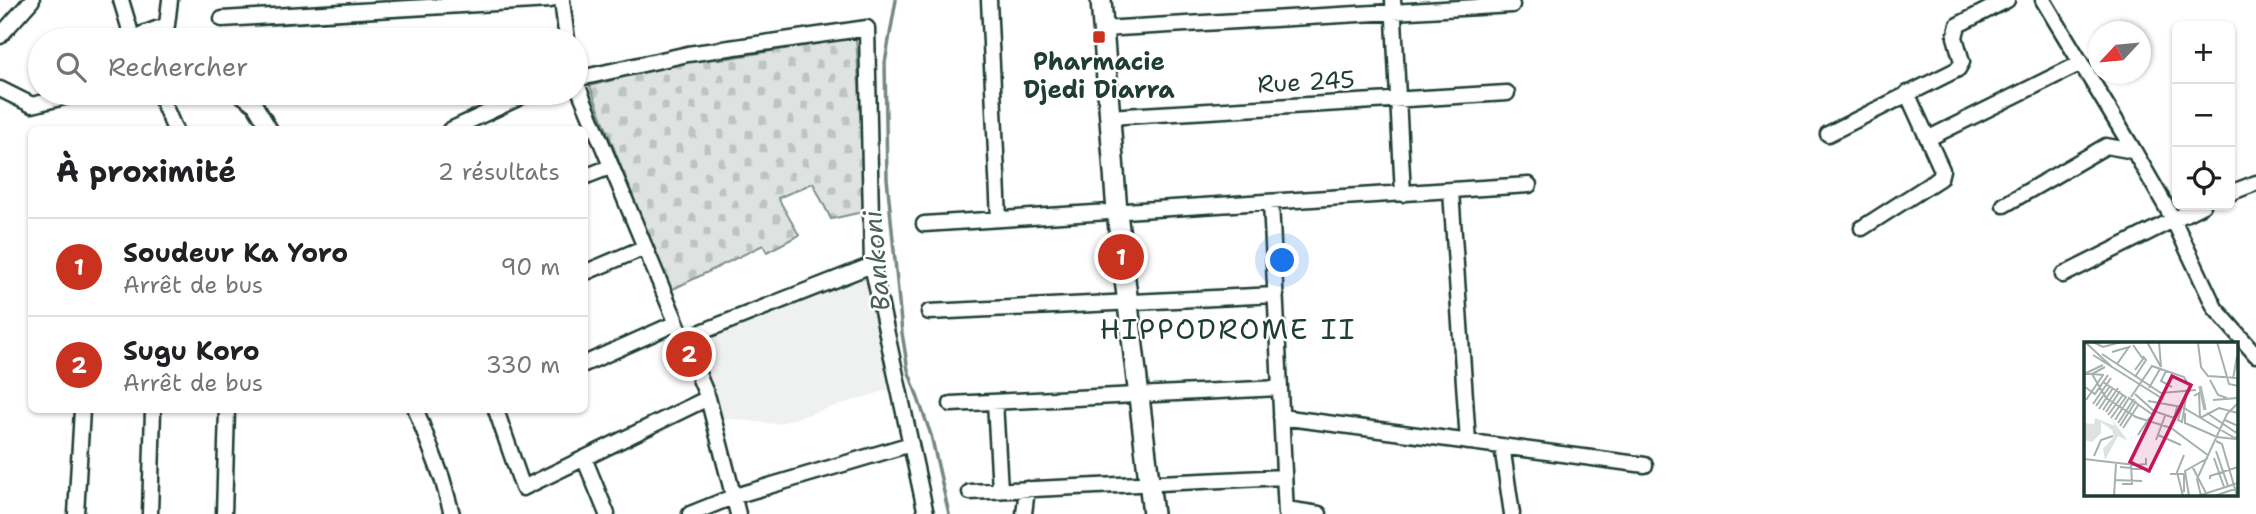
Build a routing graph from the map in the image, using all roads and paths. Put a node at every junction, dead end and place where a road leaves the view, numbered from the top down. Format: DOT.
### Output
graph roads {
  1 [pos="32,0"];
  2 [pos="121,0"];
  3 [pos="170,0"];
  4 [pos="550,0"];
  5 [pos="562,0"];
  6 [pos="989,0"];
  7 [pos="1101,0"];
  8 [pos="2007,0"];
  9 [pos="2043,0"];
  10 [pos="378,4"];
  11 [pos="1512,5"];
  12 [pos="1393,6"];
  13 [pos="222,19"];
  14 [pos="130,28"];
  15 [pos="160,28"];
  16 [pos="566,28"];
  17 [pos="1102,29"];
  18 [pos="0,36"];
  19 [pos="2080,64"];
  20 [pos="588,78"];
  21 [pos="0,89"];
  22 [pos="1507,93"];
  23 [pos="1907,93"];
  24 [pos="1398,99"];
  25 [pos="28,103"];
  26 [pos="164,105"];
  27 [pos="255,105"];
  28 [pos="506,105"];
  29 [pos="585,105"];
  30 [pos="1108,117"];
  31 [pos="469,125"];
  32 [pos="173,126"];
  33 [pos="268,126"];
  34 [pos="1828,134"];
  35 [pos="1929,138"];
  36 [pos="2134,151"];
  37 [pos="610,167"];
  38 [pos="588,175"];
  39 [pos="2256,183"];
  40 [pos="1528,186"];
  41 [pos="1451,191"];
  42 [pos="2235,192"];
  43 [pos="1403,194"];
  44 [pos="1271,202"];
  45 [pos="2004,205"];
  46 [pos="2190,210"];
  47 [pos="1117,212"];
  48 [pos="2172,217"];
  49 [pos="999,219"];
  50 [pos="924,224"];
  51 [pos="1862,228"];
  52 [pos="643,248"];
  53 [pos="872,265"];
  54 [pos="588,271"];
  55 [pos="2063,275"];
  56 [pos="1276,295"];
  57 [pos="1127,303"];
  58 [pos="929,312"];
  59 [pos="674,324"];
  60 [pos="681,340"];
  61 [pos="2256,355"];
  62 [pos="588,362"];
  63 [pos="1280,388"];
  64 [pos="1138,395"];
  65 [pos="708,398"];
  66 [pos="995,402"];
  67 [pos="951,404"];
  68 [pos="82,413"];
  69 [pos="153,413"];
  70 [pos="227,413"];
  71 [pos="417,413"];
  72 [pos="497,413"];
  73 [pos="1281,417"];
  74 [pos="1468,442"];
  75 [pos="911,444"];
  76 [pos="1502,446"];
  77 [pos="584,458"];
  78 [pos="1644,465"];
  79 [pos="1284,477"];
  80 [pos="1148,482"];
  81 [pos="1027,489"];
  82 [pos="1000,490"];
  83 [pos="970,492"];
  84 [pos="735,496"];
  85 [pos="1286,512"];
  86 [pos="76,514"];
  87 [pos="150,514"];
  88 [pos="224,514"];
  89 [pos="452,514"];
  90 [pos="607,514"];
  91 [pos="690,514"];
  92 [pos="738,514"];
  93 [pos="926,514"];
  94 [pos="1024,514"];
  95 [pos="1153,514"];
  96 [pos="1319,514"];
  97 [pos="1512,514"];
  1 -- 18 [label="street"];
  2 -- 14 [label="street"];
  3 -- 15 [label="street"];
  4 -- 10 [label="street"];
  5 -- 16 [label="street"];
  6 -- 49 [label="street"];
  7 -- 17 [label="street"];
  8 -- 23 [label="street"];
  9 -- 19 [label="street"];
  10 -- 13 [label="street"];
  11 -- 12 [label="street"];
  12 -- 17 [label="street"];
  12 -- 24 [label="street"];
  17 -- 30 [label="street"];
  19 -- 35 [label="street"];
  19 -- 36 [label="street"];
  20 -- 53 [label="street"];
  21 -- 25 [label="street"];
  22 -- 24 [label="street, Rue 245"];
  23 -- 34 [label="street"];
  23 -- 35 [label="street"];
  24 -- 30 [label="street, Rue 245"];
  24 -- 43 [label="street"];
  26 -- 32 [label="street"];
  27 -- 33 [label="street"];
  28 -- 31 [label="street"];
  29 -- 37 [label="street"];
  30 -- 47 [label="street"];
  35 -- 51 [label="street"];
  36 -- 45 [label="street"];
  36 -- 48 [label="street"];
  37 -- 38 [label="street"];
  37 -- 52 [label="street"];
  39 -- 42 [label="street"];
  40 -- 41 [label="street"];
  41 -- 43 [label="street"];
  41 -- 74 [label="street"];
  43 -- 44 [label="street"];
  44 -- 47 [label="street"];
  44 -- 56 [label="street"];
  46 -- 48 [label="street"];
  47 -- 49 [label="street"];
  47 -- 57 [label="street"];
  48 -- 55 [label="street"];
  48 -- 61 [label="street"];
  49 -- 50 [label="street"];
  52 -- 54 [label="street"];
  52 -- 59 [label="street"];
  53 -- 60 [label="street"];
  53 -- 75 [label="street"];
  56 -- 57 [label="street"];
  56 -- 63 [label="street"];
  57 -- 58 [label="street"];
  57 -- 64 [label="street"];
  59 -- 60 [label="street"];
  59 -- 62 [label="street"];
  60 -- 65 [label="street"];
  63 -- 64 [label="street"];
  63 -- 73 [label="street"];
  64 -- 66 [label="street"];
  64 -- 80 [label="street"];
  65 -- 77 [label="street"];
  65 -- 84 [label="street"];
  66 -- 67 [label="street"];
  66 -- 82 [label="street"];
  68 -- 86 [label="street"];
  69 -- 87 [label="street"];
  70 -- 88 [label="street"];
  71 -- 89 [label="street"];
  72 -- 77 [label="street"];
  73 -- 74 [label="street"];
  73 -- 79 [label="street"];
  74 -- 76 [label="street"];
  75 -- 84 [label="street"];
  75 -- 93 [label="street"];
  76 -- 78 [label="street"];
  76 -- 97 [label="street"];
  77 -- 90 [label="street"];
  79 -- 80 [label="street"];
  79 -- 85 [label="street"];
  80 -- 81 [label="street"];
  80 -- 95 [label="street"];
  81 -- 82 [label="street"];
  81 -- 94 [label="street"];
  82 -- 83 [label="street"];
  84 -- 91 [label="street"];
  84 -- 92 [label="street"];
  85 -- 96 [label="street"];
}
